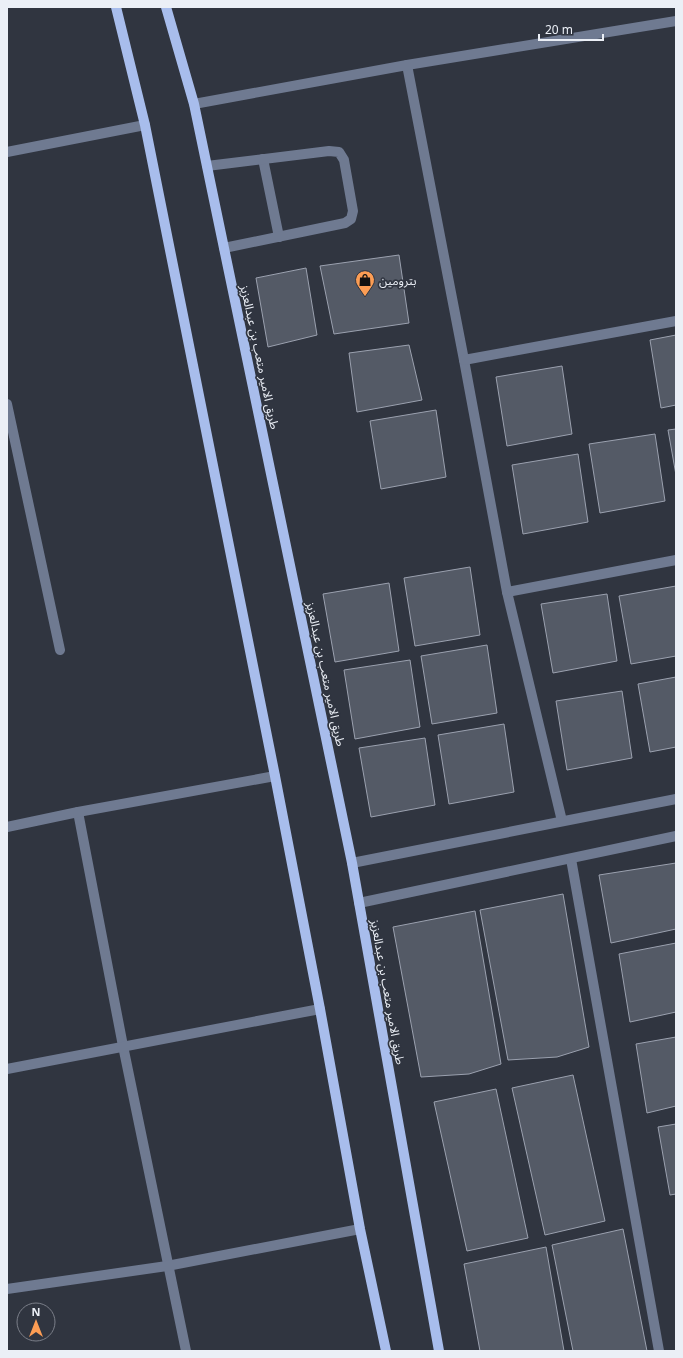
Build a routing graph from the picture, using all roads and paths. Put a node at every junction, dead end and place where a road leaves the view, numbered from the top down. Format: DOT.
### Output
graph roads {
  1 [pos="116,7"];
  2 [pos="166,7"];
  3 [pos="676,21"];
  4 [pos="407,65"];
  5 [pos="194,104"];
  6 [pos="145,125"];
  7 [pos="7,152"];
  8 [pos="263,159"];
  9 [pos="207,166"];
  10 [pos="279,237"];
  11 [pos="224,248"];
  12 [pos="676,321"];
  13 [pos="464,360"];
  14 [pos="7,404"];
  15 [pos="676,560"];
  16 [pos="507,592"];
  17 [pos="60,650"];
  18 [pos="275,776"];
  19 [pos="676,799"];
  20 [pos="78,812"];
  21 [pos="562,821"];
  22 [pos="7,827"];
  23 [pos="676,836"];
  24 [pos="571,859"];
  25 [pos="352,863"];
  26 [pos="359,903"];
  27 [pos="320,1009"];
  28 [pos="123,1046"];
  29 [pos="7,1069"];
  30 [pos="360,1229"];
  31 [pos="167,1266"];
  32 [pos="7,1289"];
  33 [pos="186,1351"];
  34 [pos="386,1351"];
  35 [pos="439,1351"];
  36 [pos="659,1351"];
  1 -- 6 [label="main road"];
  2 -- 5 [label="main road, طريق الامير متعب بن عبدالعزيز"];
  3 -- 4 [label="street"];
  4 -- 5 [label="street"];
  4 -- 13 [label="street"];
  5 -- 9 [label="main road, طريق الامير متعب بن عبدالعزيز"];
  6 -- 7 [label="street"];
  6 -- 18 [label="main road"];
  8 -- 9 [label="street"];
  8 -- 10 [label="street"];
  8 -- 10 [label="street"];
  9 -- 11 [label="main road, طريق الامير متعب بن عبدالعزيز"];
  10 -- 11 [label="street"];
  11 -- 25 [label="main road, طريق الامير متعب بن عبدالعزيز"];
  12 -- 13 [label="street"];
  13 -- 16 [label="street"];
  14 -- 17 [label="street"];
  15 -- 16 [label="street"];
  16 -- 21 [label="street"];
  18 -- 20 [label="street"];
  18 -- 27 [label="main road"];
  19 -- 21 [label="street"];
  20 -- 22 [label="street"];
  20 -- 28 [label="street"];
  21 -- 25 [label="street"];
  23 -- 24 [label="street"];
  24 -- 26 [label="street"];
  24 -- 36 [label="street"];
  25 -- 26 [label="main road, طريق الامير متعب بن عبدالعزيز"];
  26 -- 35 [label="main road, طريق الامير متعب بن عبدالعزيز"];
  27 -- 28 [label="street"];
  27 -- 30 [label="main road"];
  28 -- 29 [label="street"];
  28 -- 31 [label="street"];
  30 -- 31 [label="street"];
  30 -- 34 [label="main road"];
  31 -- 32 [label="street"];
  31 -- 33 [label="street"];
}
